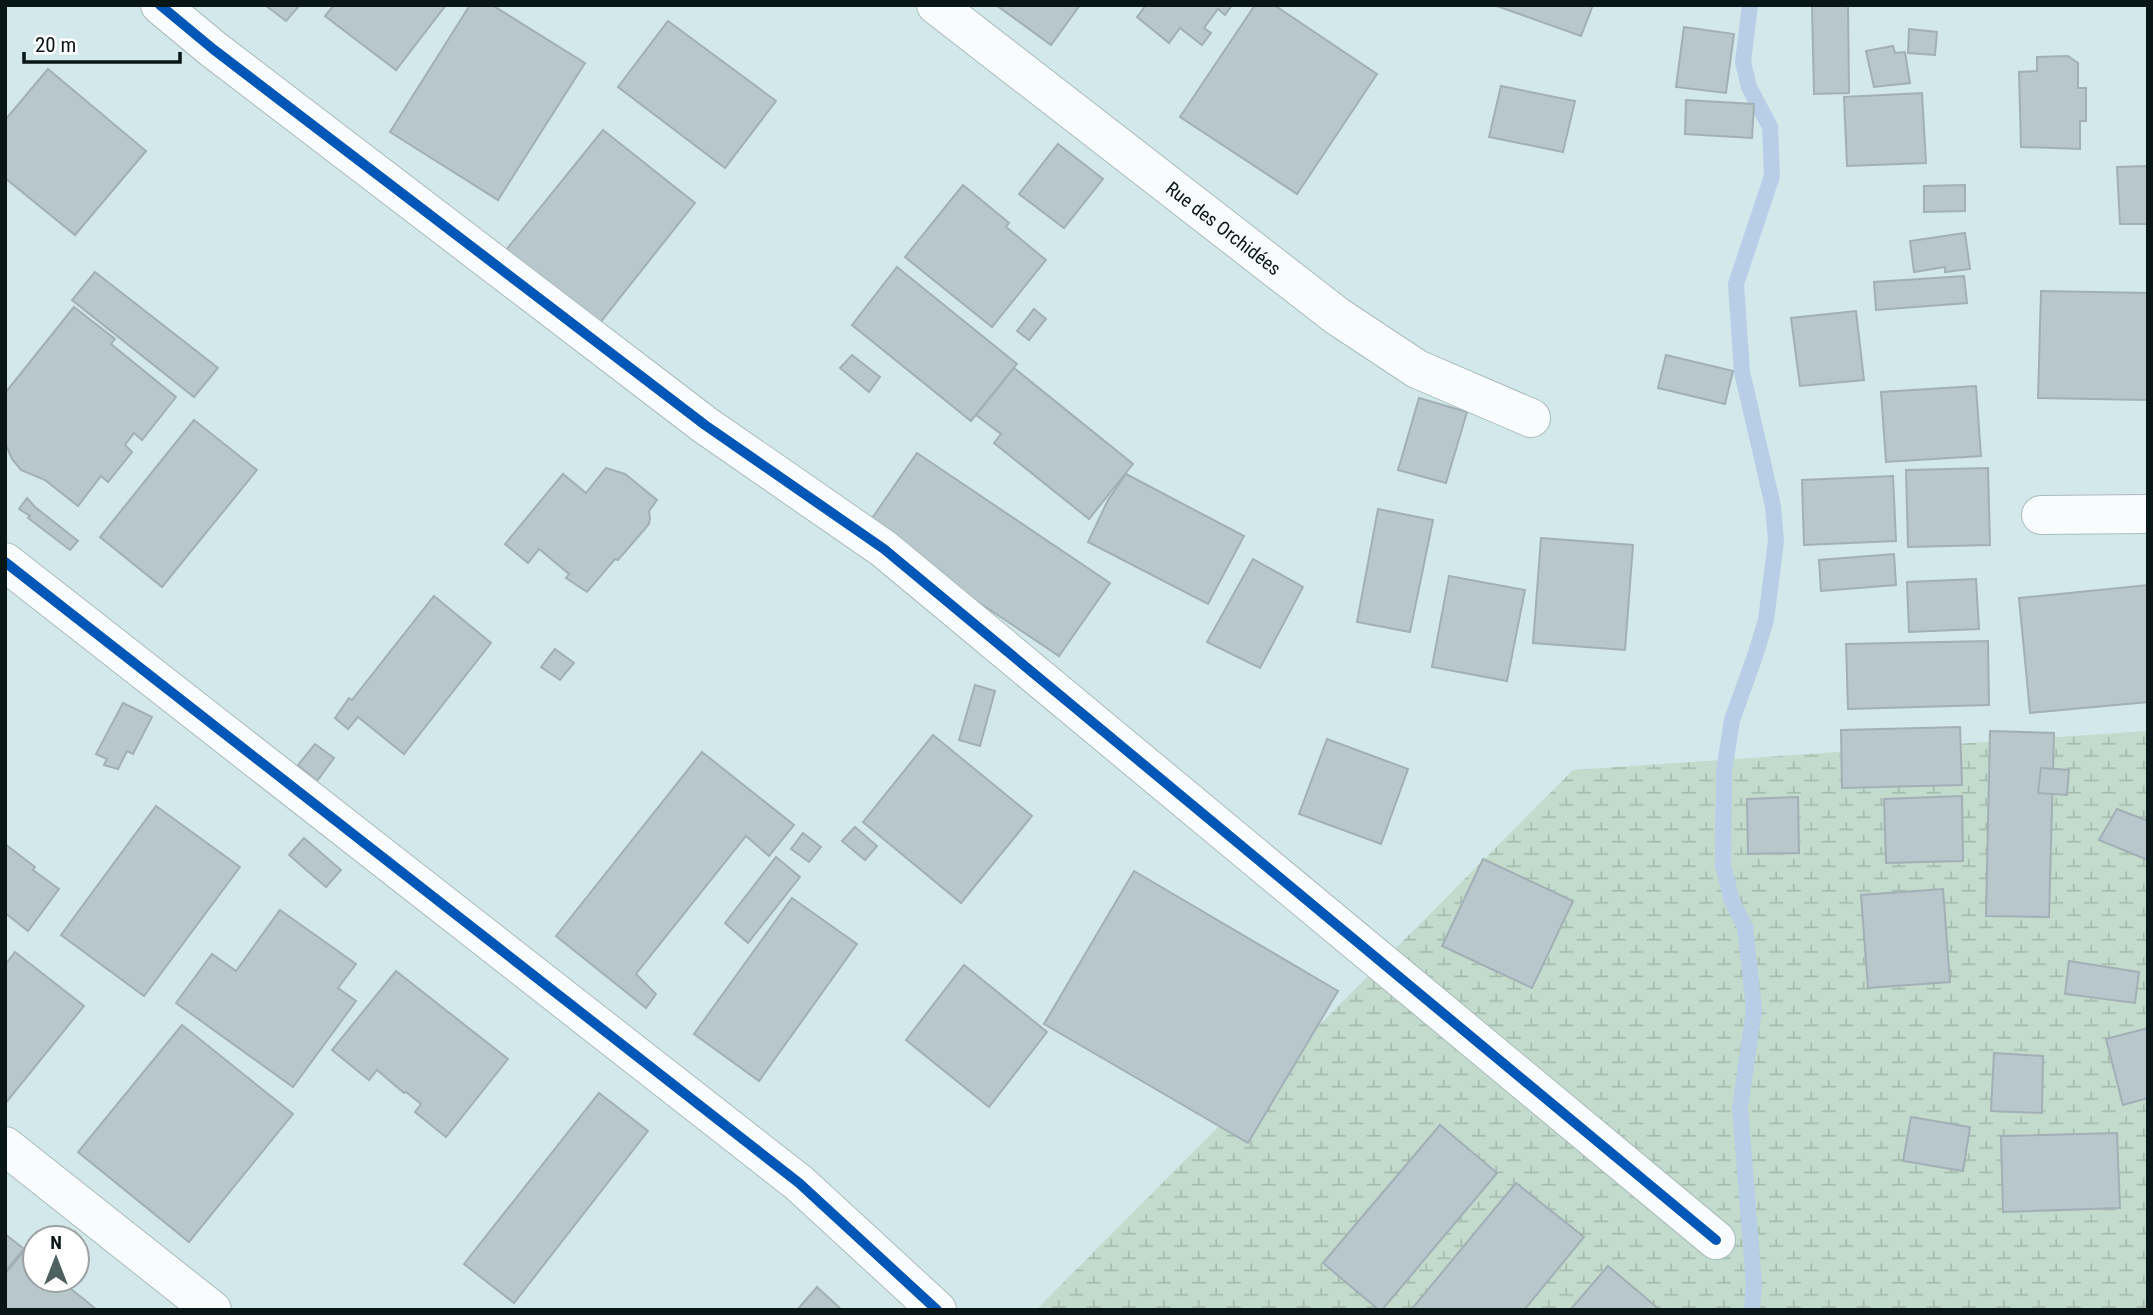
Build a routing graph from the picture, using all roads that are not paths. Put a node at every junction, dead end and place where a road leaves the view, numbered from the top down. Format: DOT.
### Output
graph roads {
  1 [pos="160,5"];
  2 [pos="936,5"];
  3 [pos="1531,418"];
  4 [pos="2148,514"];
  5 [pos="2041,515"];
  6 [pos="5,562"];
  7 [pos="5,1146"];
  8 [pos="1716,1240"];
  9 [pos="212,1310"];
  10 [pos="937,1310"];
  1 -- 8 [label="street"];
  2 -- 3 [label="street, Rue des Orchidées"];
  4 -- 5 [label="street"];
  6 -- 10 [label="street"];
  7 -- 9 [label="street"];
}
